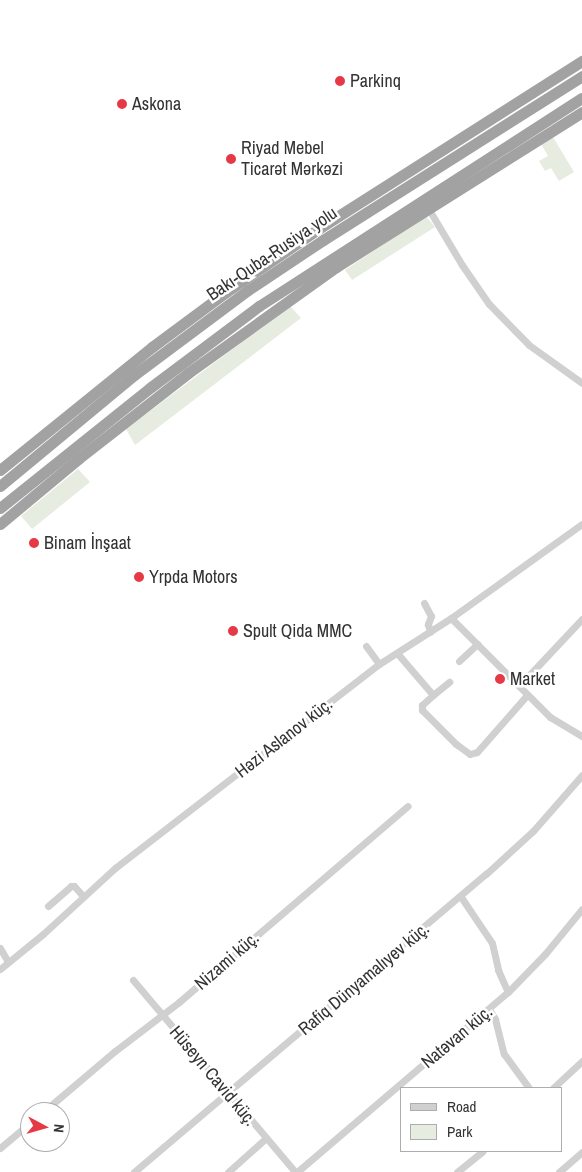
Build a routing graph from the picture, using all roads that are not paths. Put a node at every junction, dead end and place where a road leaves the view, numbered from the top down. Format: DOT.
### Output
graph roads {
  1 [pos="582,61"];
  2 [pos="582,76"];
  3 [pos="582,98"];
  4 [pos="582,112"];
  5 [pos="428,208"];
  6 [pos="582,383"];
  7 [pos="0,470"];
  8 [pos="0,486"];
  9 [pos="0,508"];
  10 [pos="0,524"];
  11 [pos="582,524"];
  12 [pos="424,604"];
  13 [pos="451,618"];
  14 [pos="582,619"];
  15 [pos="430,632"];
  16 [pos="477,644"];
  17 [pos="366,646"];
  18 [pos="397,654"];
  19 [pos="459,661"];
  20 [pos="379,664"];
  21 [pos="449,682"];
  22 [pos="519,686"];
  23 [pos="433,695"];
  24 [pos="527,695"];
  25 [pos="582,736"];
  26 [pos="582,775"];
  27 [pos="408,806"];
  28 [pos="83,896"];
  29 [pos="461,897"];
  30 [pos="48,906"];
  31 [pos="582,909"];
  32 [pos="0,948"];
  33 [pos="8,962"];
  34 [pos="0,969"];
  35 [pos="133,980"];
  36 [pos="508,992"];
  37 [pos="490,1009"];
  38 [pos="162,1016"];
  39 [pos="582,1061"];
  40 [pos="528,1087"];
  41 [pos="554,1087"];
  42 [pos="229,1094"];
  43 [pos="55,1102"];
  44 [pos="20,1131"];
  45 [pos="266,1138"];
  46 [pos="0,1148"];
  47 [pos="482,1152"];
  48 [pos="582,1152"];
  49 [pos="134,1172"];
  50 [pos="228,1172"];
  51 [pos="296,1172"];
  52 [pos="457,1172"];
  53 [pos="559,1172"];
  1 -- 7 [label="highway"];
  2 -- 8 [label="highway, Bakı-Quba-Rusiya yolu"];
  3 -- 9 [label="highway, Bakı-Quba-Rusiya yolu"];
  4 -- 5 [label="highway"];
  5 -- 6 [label="street"];
  5 -- 10 [label="highway"];
  11 -- 13 [label="street, Həzi Aslanov küç."];
  12 -- 15 [label="street"];
  13 -- 15 [label="street, Həzi Aslanov küç."];
  13 -- 16 [label="street"];
  14 -- 22 [label="street"];
  15 -- 18 [label="street, Həzi Aslanov küç."];
  16 -- 19 [label="street"];
  16 -- 22 [label="street"];
  17 -- 20 [label="street"];
  18 -- 20 [label="street, Həzi Aslanov küç."];
  18 -- 23 [label="street"];
  20 -- 28 [label="street, Həzi Aslanov küç."];
  21 -- 23 [label="street"];
  22 -- 24 [label="street"];
  23 -- 24 [label="street"];
  24 -- 25 [label="street"];
  26 -- 29 [label="street, Rafiq Dünyamalıyev küç."];
  27 -- 38 [label="street, Nizami küç."];
  28 -- 30 [label="street"];
  28 -- 33 [label="street, Həzi Aslanov küç."];
  29 -- 36 [label="street"];
  29 -- 42 [label="street, Rafiq Dünyamalıyev küç."];
  31 -- 36 [label="street, Natəvan küç."];
  32 -- 33 [label="street"];
  33 -- 34 [label="street, Həzi Aslanov küç."];
  35 -- 38 [label="street, Hüseyn Cavid küç."];
  36 -- 37 [label="street, Natəvan küç."];
  37 -- 40 [label="street"];
  37 -- 51 [label="street, Natəvan küç."];
  38 -- 42 [label="street, Hüseyn Cavid küç."];
  38 -- 43 [label="street, Nizami küç."];
  39 -- 41 [label="street"];
  42 -- 45 [label="street, Hüseyn Cavid küç."];
  42 -- 49 [label="street, Rafiq Dünyamalıyev küç."];
  44 -- 46 [label="street"];
  45 -- 50 [label="street"];
  45 -- 51 [label="street, Hüseyn Cavid küç."];
  47 -- 52 [label="street"];
  48 -- 53 [label="street"];
}
